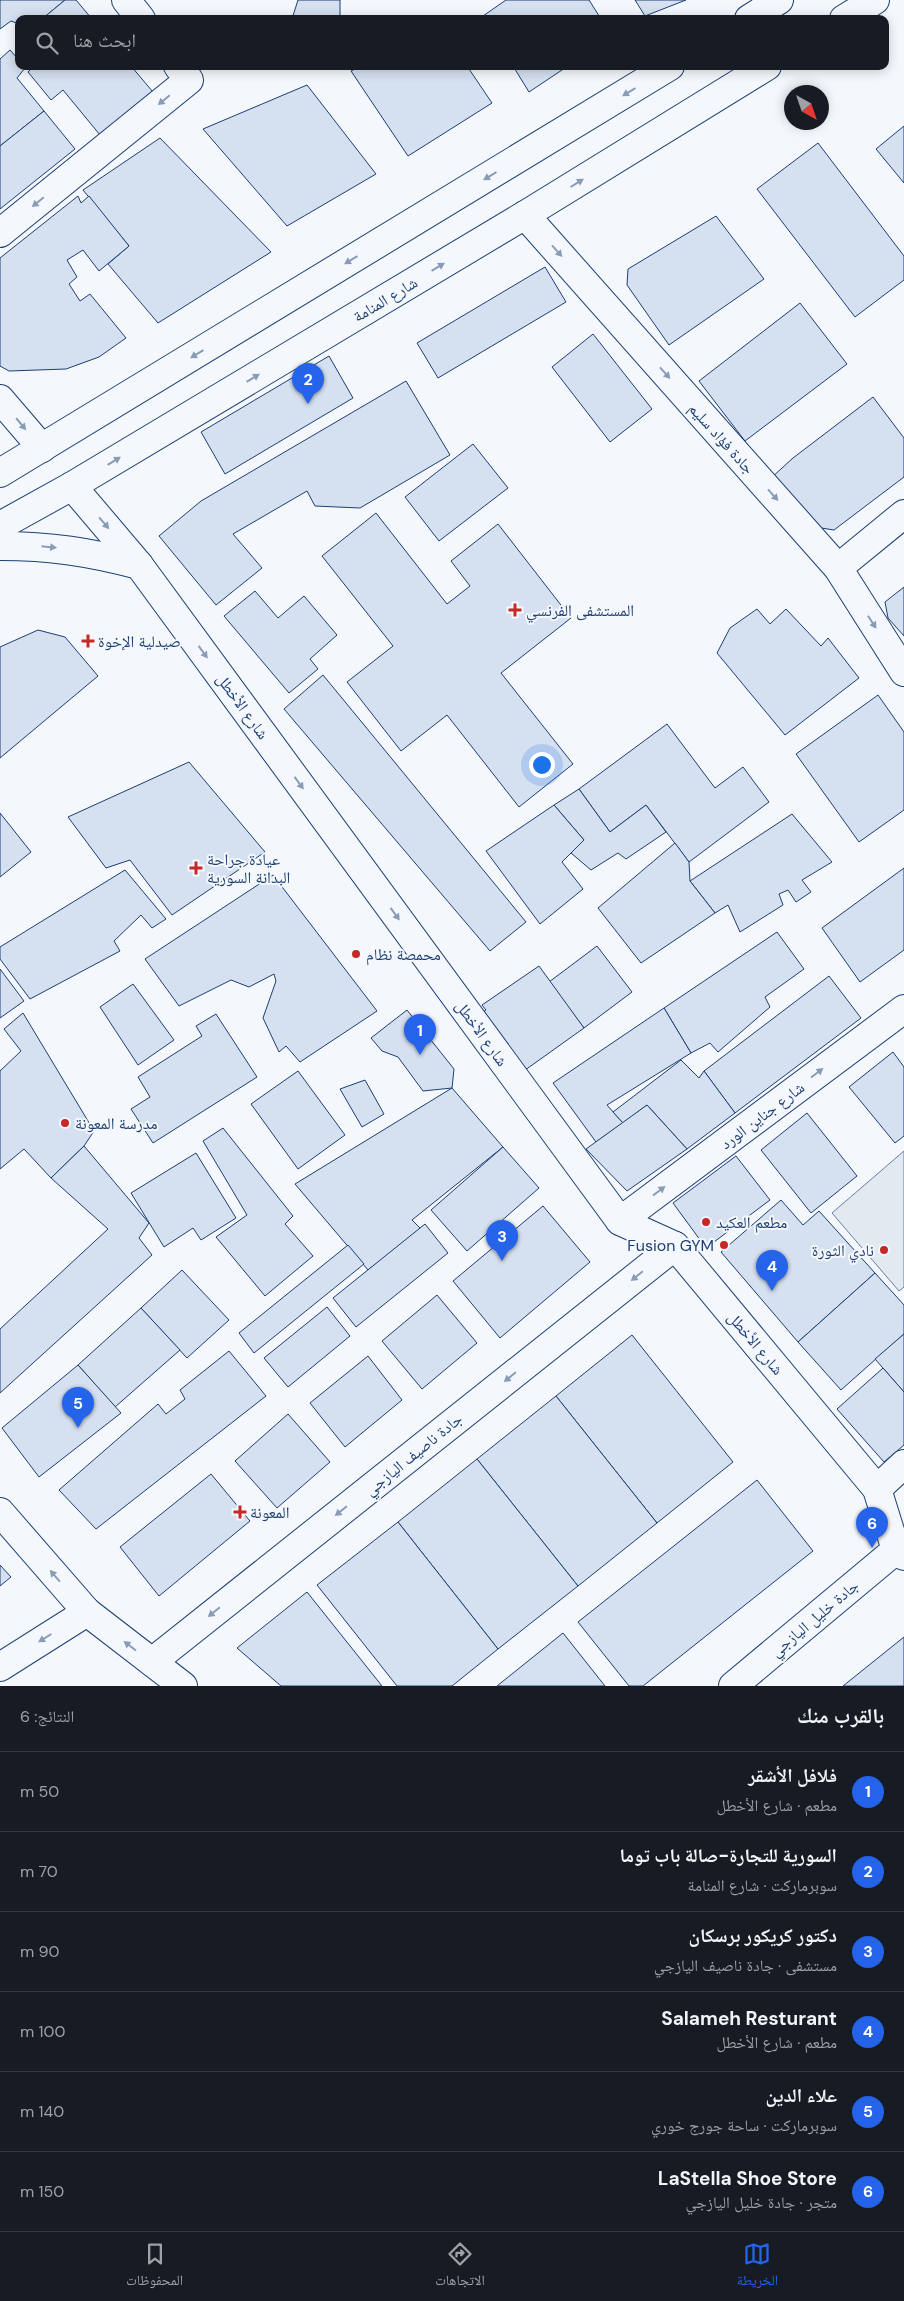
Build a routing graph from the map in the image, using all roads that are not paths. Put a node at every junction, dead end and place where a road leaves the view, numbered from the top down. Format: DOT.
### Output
graph roads {
  1 [pos="126,0"];
  2 [pos="780,0"];
  3 [pos="875,0"];
  4 [pos="138,15"];
  5 [pos="756,15"];
  6 [pos="851,15"];
  7 [pos="181,70"];
  8 [pos="663,70"];
  9 [pos="761,70"];
  10 [pos="525,215"];
  11 [pos="0,233"];
  12 [pos="0,399"];
  13 [pos="42,448"];
  14 [pos="0,473"];
  15 [pos="72,486"];
  16 [pos="904,514"];
  17 [pos="0,526"];
  18 [pos="0,546"];
  19 [pos="139,564"];
  20 [pos="838,568"];
  21 [pos="904,672"];
  22 [pos="904,1009"];
  23 [pos="620,1221"];
  24 [pos="675,1246"];
  25 [pos="904,1464"];
  26 [pos="877,1489"];
  27 [pos="0,1512"];
  28 [pos="900,1553"];
  29 [pos="87,1612"];
  30 [pos="152,1662"];
  31 [pos="0,1667"];
  32 [pos="183,1686"];
  33 [pos="733,1686"];
  1 -- 4 [label="main road"];
  2 -- 5 [label="main road"];
  3 -- 6 [label="main road"];
  7 -- 11 [label="main road, one-way"];
  8 -- 13 [label="main road, one-way"];
  10 -- 9 [label="main road, شارع المنامة, one-way"];
  15 -- 10 [label="main road, شارع المنامة, one-way"];
  10 -- 20 [label="main road, جادة فؤاد سليم, one-way"];
  12 -- 13 [label="main road, one-way"];
  13 -- 14 [label="main road"];
  15 -- 17 [label="main road, شارع المنامة"];
  15 -- 19 [label="main road, شارع الأخطل, one-way"];
  16 -- 20 [label="main road"];
  18 -- 19 [label="main road, one-way"];
  19 -- 23 [label="main road, شارع الأخطل, one-way"];
  20 -- 21 [label="main road, جادة فؤاد سليم, one-way"];
  23 -- 22 [label="main road, شارع جناين الورد, one-way"];
  23 -- 24 [label="main road, شارع الأخطل"];
  24 -- 26 [label="main road, شارع الأخطل"];
  24 -- 30 [label="main road, جادة ناصيف اليازجي, one-way"];
  25 -- 26 [label="main road"];
  26 -- 28 [label="main road, شارع الأخطل"];
  29 -- 27 [label="main road, one-way"];
  28 -- 33 [label="main road, جادة خليل اليازجي"];
  30 -- 29 [label="main road, one-way"];
  29 -- 31 [label="main road, one-way"];
  30 -- 32 [label="main road"];
}
